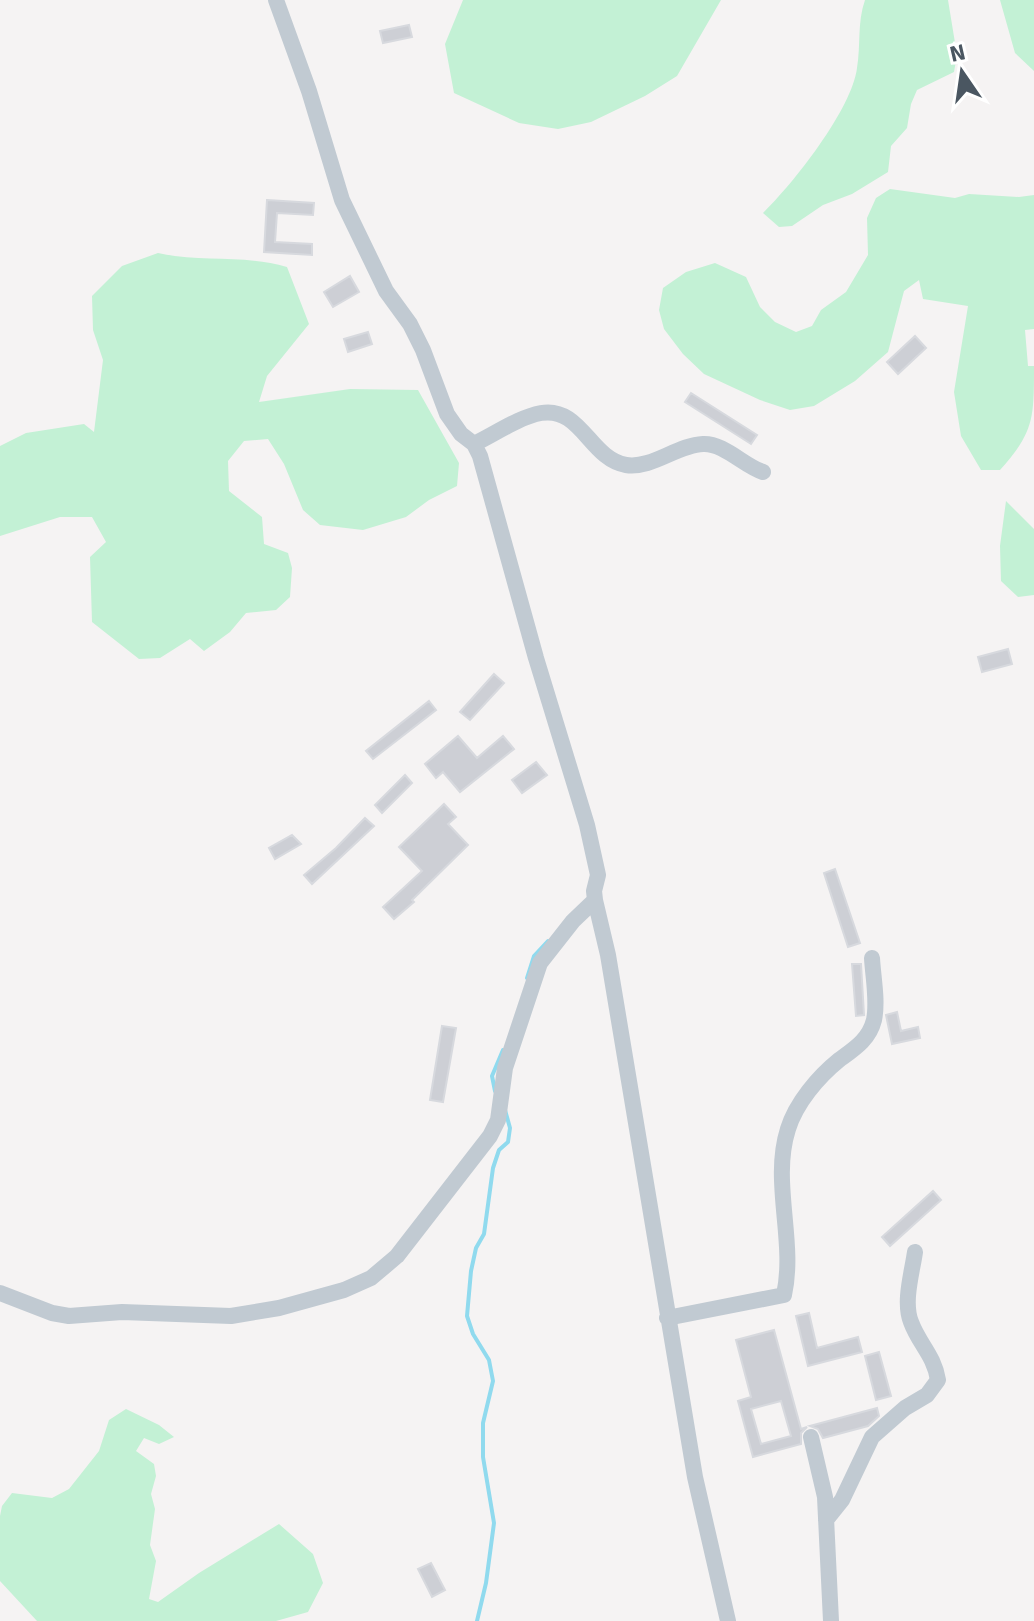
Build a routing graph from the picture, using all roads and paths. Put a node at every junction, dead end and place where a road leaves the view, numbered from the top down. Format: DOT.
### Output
graph roads {
  1 [pos="276,0"];
  2 [pos="474,444"];
  3 [pos="763,472"];
  4 [pos="595,900"];
  5 [pos="872,958"];
  6 [pos="915,1252"];
  7 [pos="0,1293"];
  8 [pos="667,1318"];
  9 [pos="811,1437"];
  10 [pos="826,1520"];
  11 [pos="728,1621"];
  12 [pos="831,1621"];
  1 -- 2 [label="street"];
  2 -- 3 [label="street"];
  2 -- 4 [label="street"];
  4 -- 7 [label="street"];
  4 -- 8 [label="street"];
  5 -- 8 [label="street"];
  6 -- 10 [label="street"];
  8 -- 11 [label="street"];
  9 -- 10 [label="street"];
  10 -- 12 [label="street"];
}
